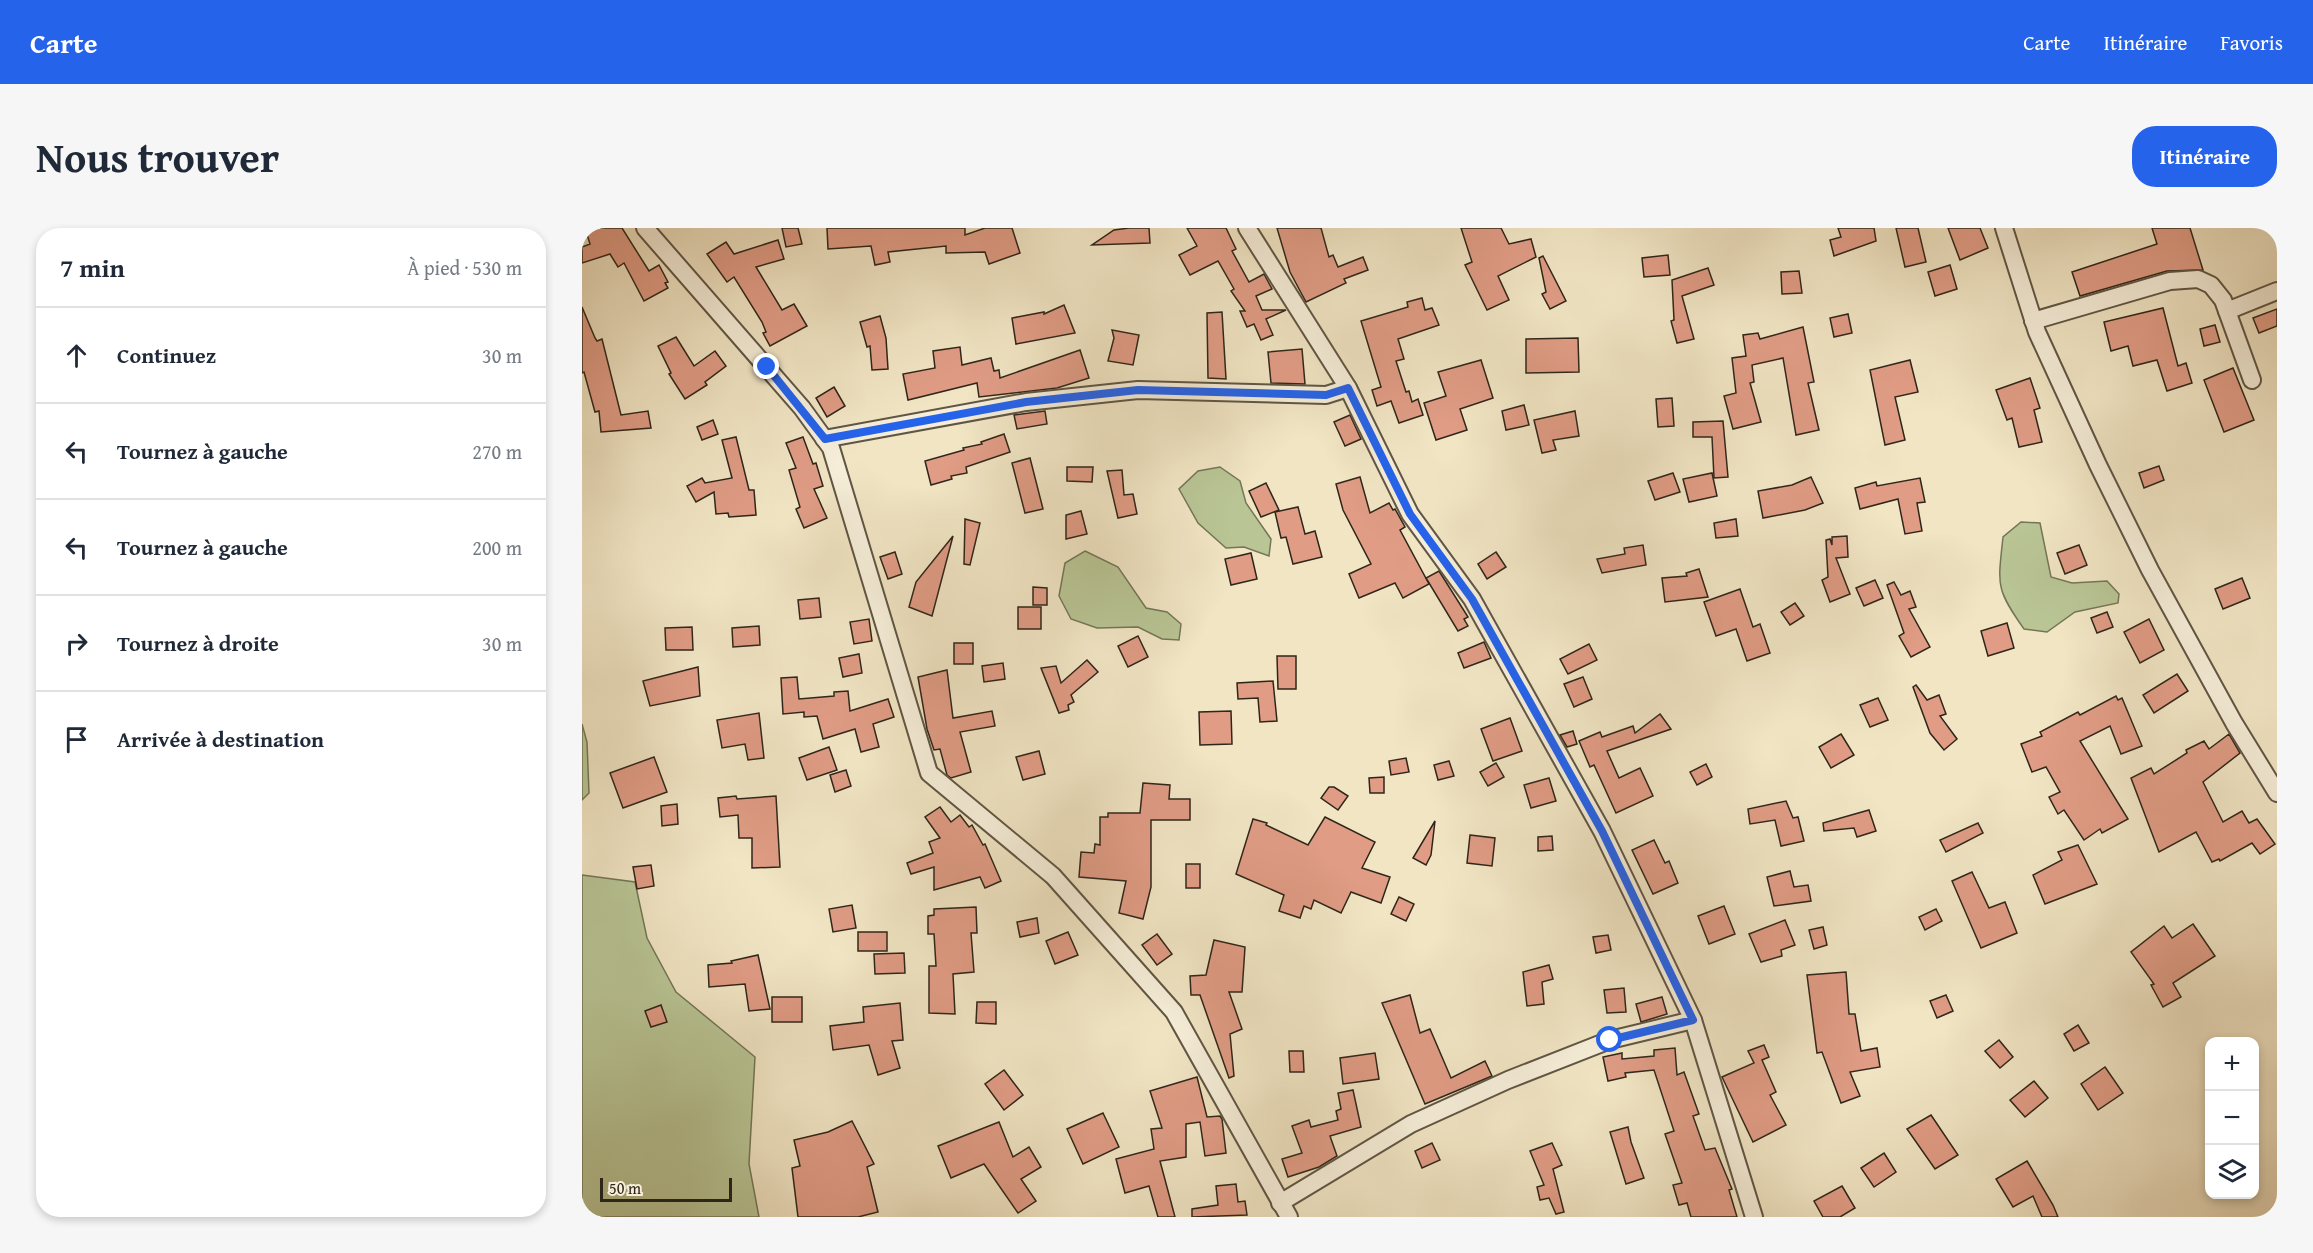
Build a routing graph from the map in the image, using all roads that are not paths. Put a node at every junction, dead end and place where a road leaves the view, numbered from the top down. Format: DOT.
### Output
graph roads {
  1 [pos="645,228"];
  2 [pos="1247,228"];
  3 [pos="2004,228"];
  4 [pos="2277,291"];
  5 [pos="2228,311"];
  6 [pos="2033,321"];
  7 [pos="2252,380"];
  8 [pos="1348,388"];
  9 [pos="825,439"];
  10 [pos="2277,793"];
  11 [pos="1693,1020"];
  12 [pos="1284,1210"];
  13 [pos="1754,1217"];
  1 -- 9 [label="street"];
  2 -- 8 [label="street"];
  3 -- 6 [label="street"];
  4 -- 5 [label="street"];
  5 -- 6 [label="street"];
  5 -- 7 [label="street"];
  6 -- 10 [label="street"];
  8 -- 9 [label="street"];
  8 -- 11 [label="street"];
  9 -- 12 [label="street"];
  11 -- 12 [label="street"];
  11 -- 13 [label="street"];
}
